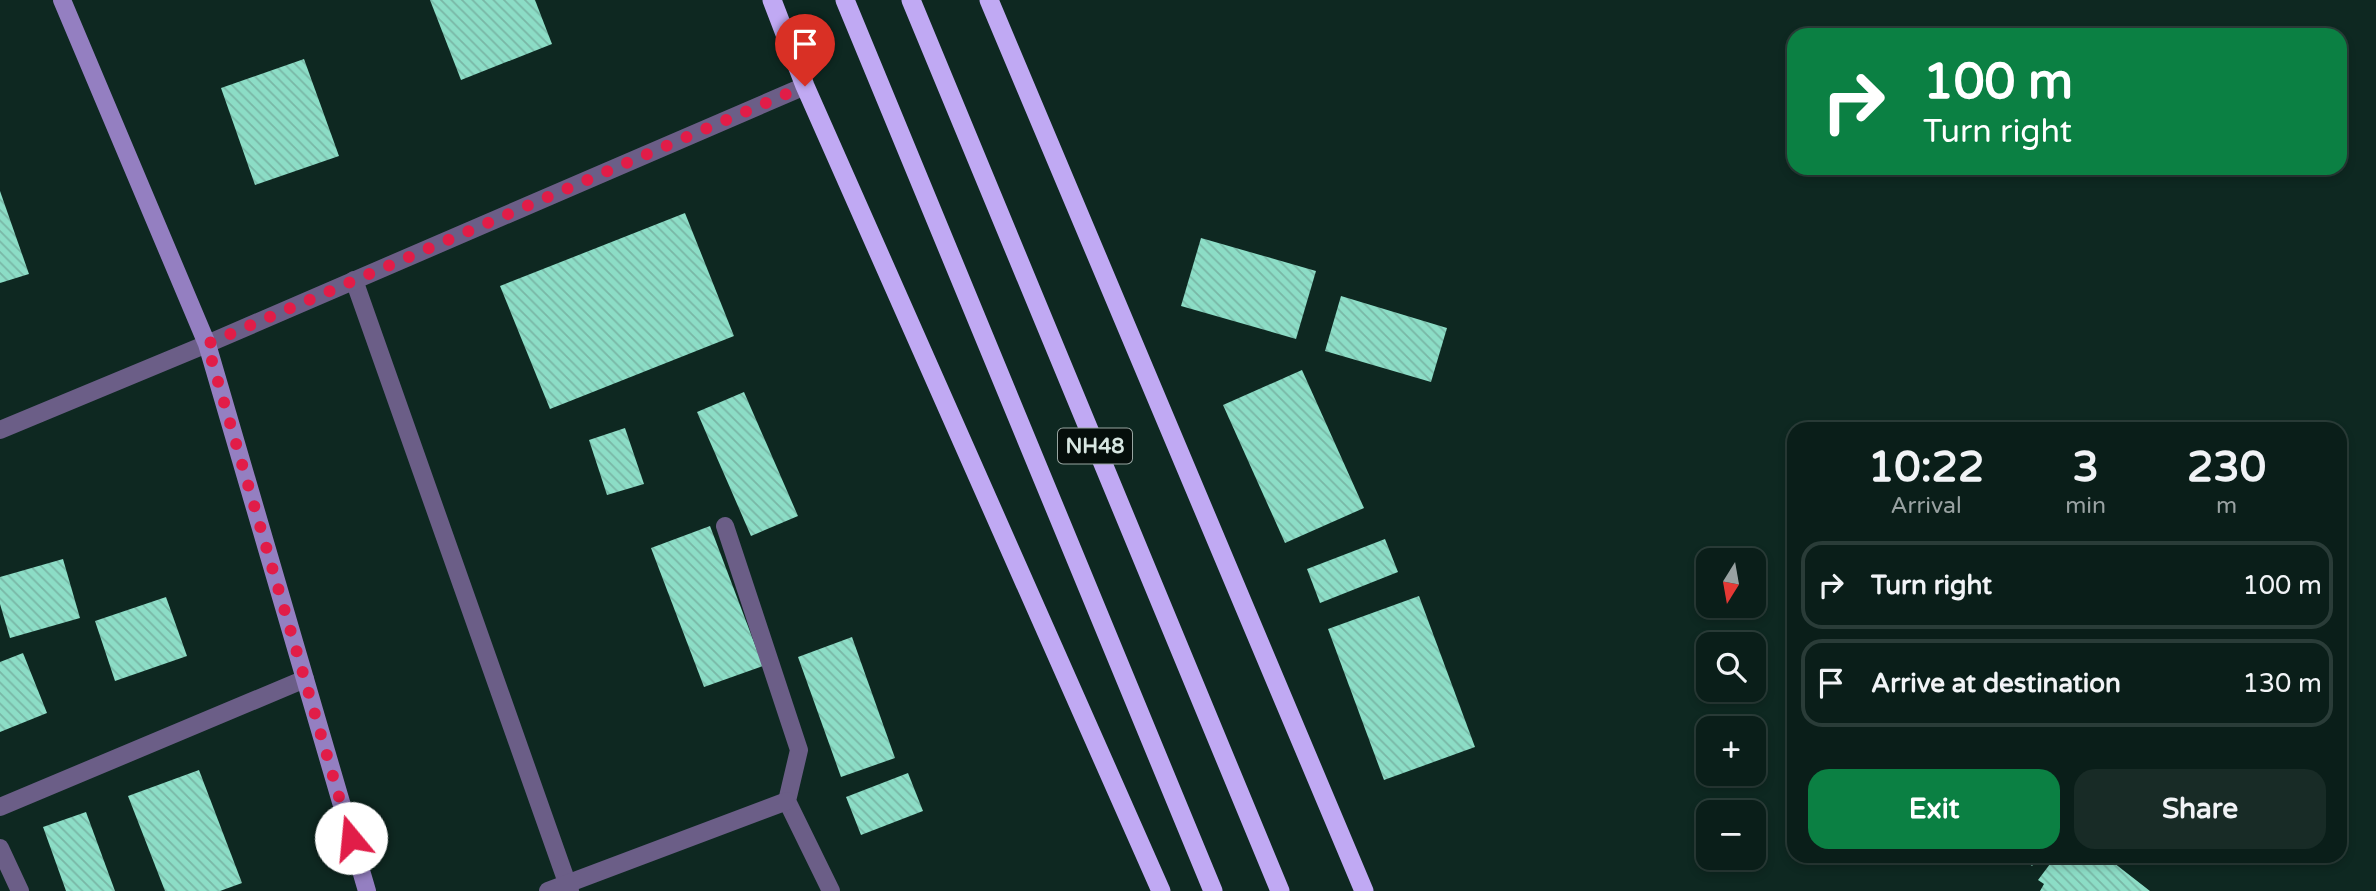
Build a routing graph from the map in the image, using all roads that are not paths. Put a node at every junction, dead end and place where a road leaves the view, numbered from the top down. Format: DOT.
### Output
graph roads {
  1 [pos="62,0"];
  2 [pos="772,0"];
  3 [pos="845,0"];
  4 [pos="911,0"];
  5 [pos="989,0"];
  6 [pos="805,86"];
  7 [pos="354,280"];
  8 [pos="207,344"];
  9 [pos="0,430"];
  10 [pos="725,526"];
  11 [pos="304,679"];
  12 [pos="787,801"];
  13 [pos="0,807"];
  14 [pos="0,848"];
  15 [pos="569,888"];
  16 [pos="20,891"];
  17 [pos="367,891"];
  18 [pos="548,891"];
  19 [pos="831,891"];
  20 [pos="1161,891"];
  21 [pos="1213,891"];
  22 [pos="1280,891"];
  23 [pos="1364,891"];
  1 -- 8 [label="main road"];
  2 -- 6 [label="highway"];
  3 -- 21 [label="highway, NH48"];
  4 -- 22 [label="highway, NH48"];
  5 -- 23 [label="highway"];
  6 -- 7 [label="street"];
  6 -- 20 [label="highway"];
  7 -- 8 [label="street"];
  7 -- 15 [label="street"];
  8 -- 9 [label="street"];
  8 -- 11 [label="main road"];
  10 -- 12 [label="street"];
  11 -- 13 [label="street"];
  11 -- 17 [label="main road"];
  12 -- 15 [label="street"];
  12 -- 19 [label="street"];
  14 -- 16 [label="street"];
  15 -- 18 [label="street"];
}
